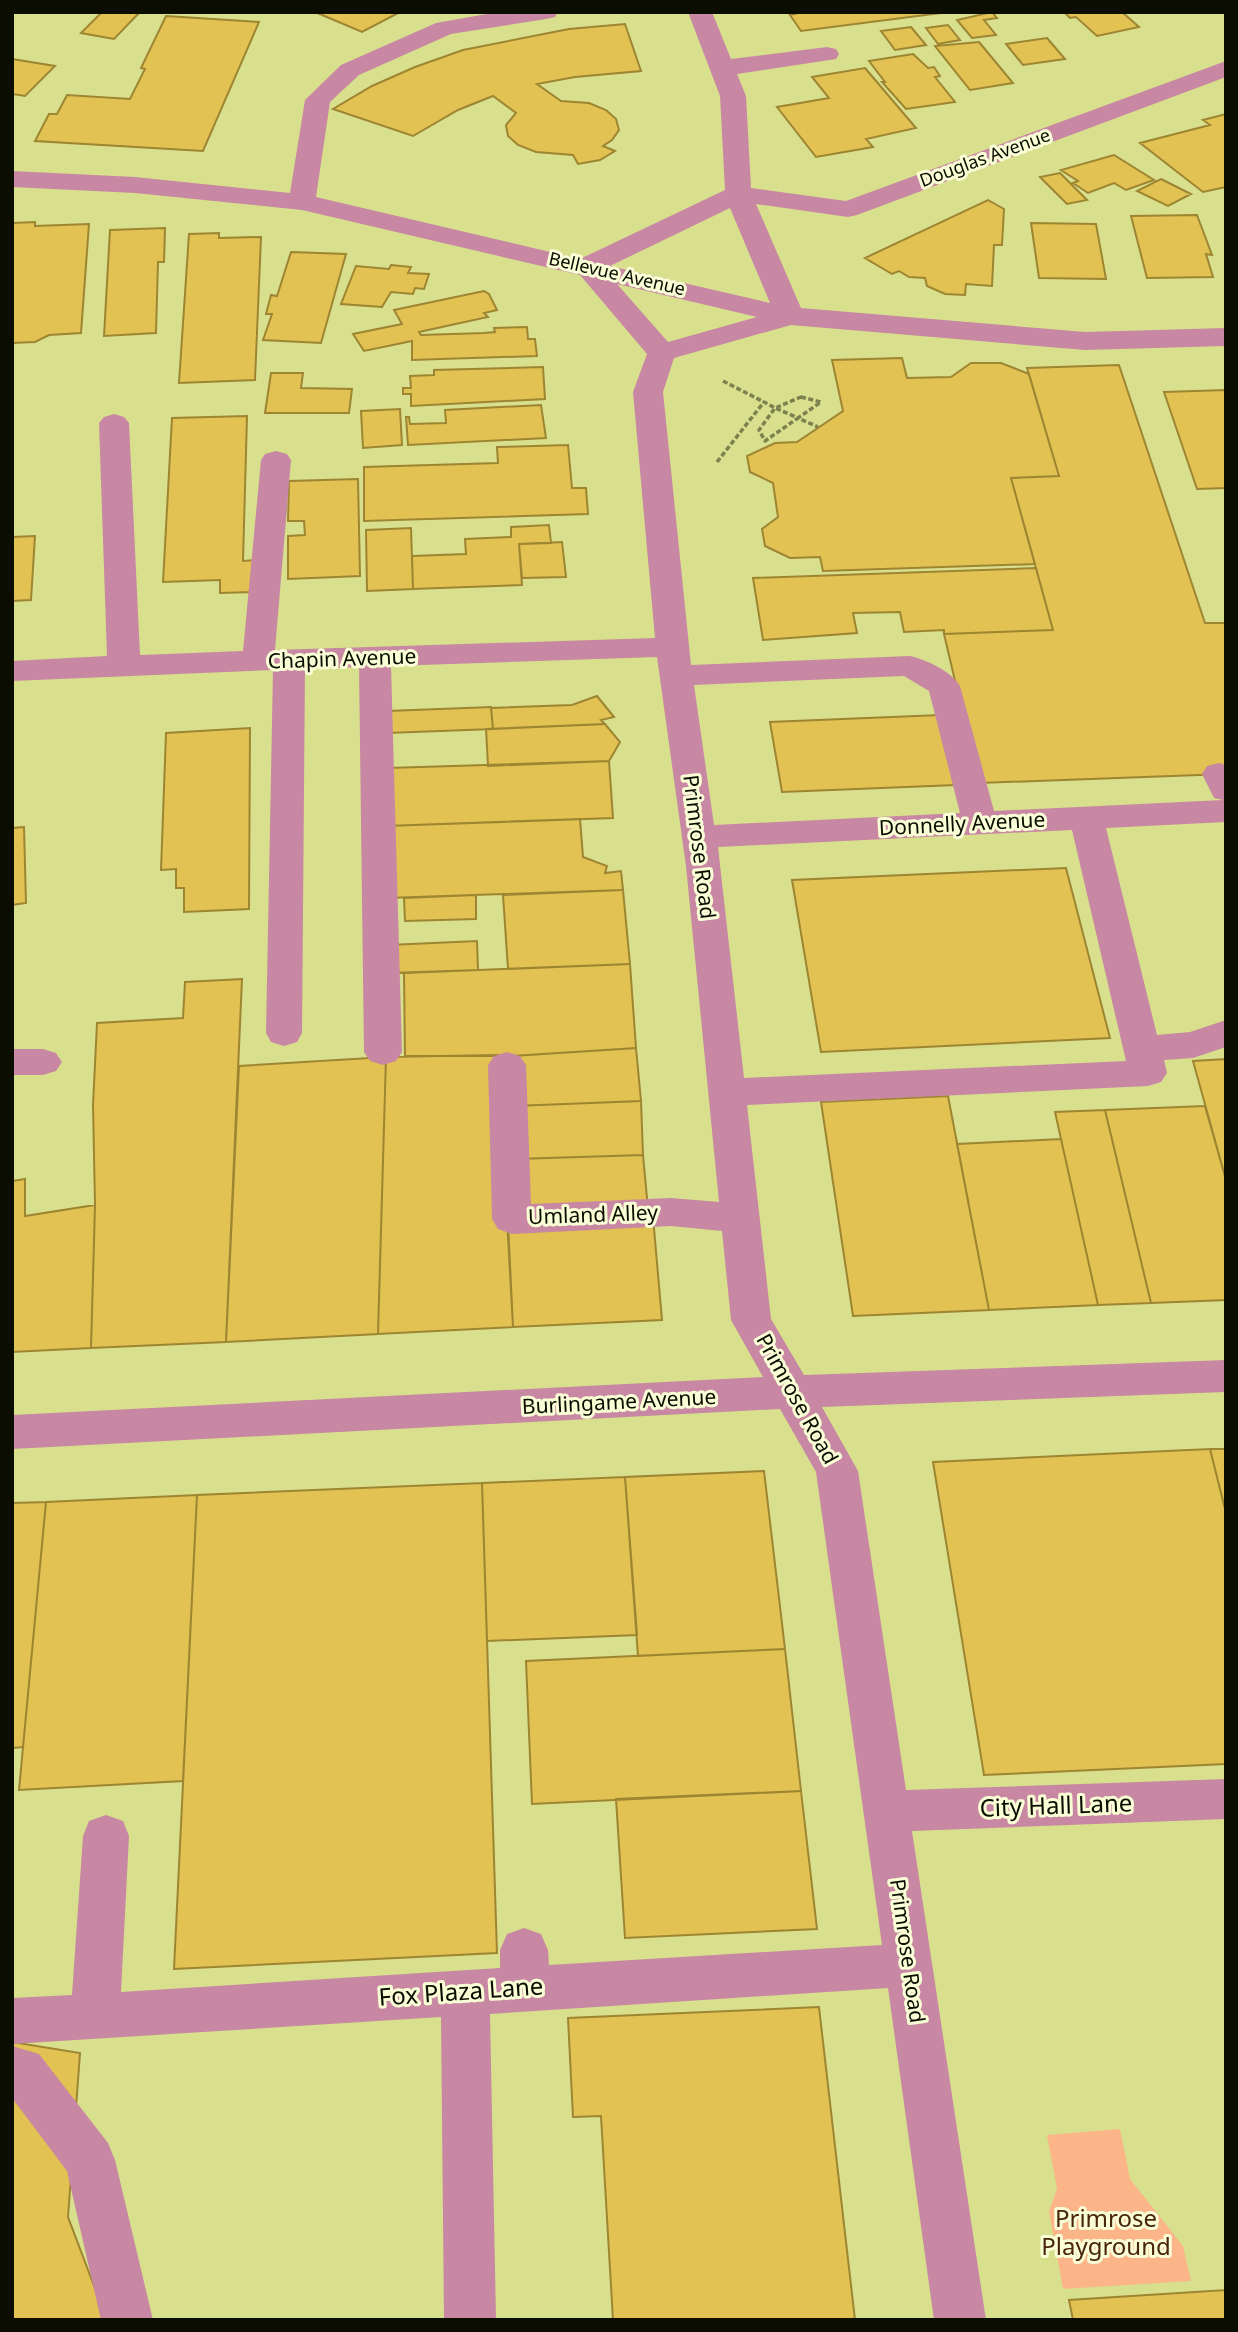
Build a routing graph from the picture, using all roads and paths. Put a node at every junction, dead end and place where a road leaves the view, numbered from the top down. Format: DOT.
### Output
graph roads {
  1 [pos="546,12"];
  2 [pos="699,12"];
  3 [pos="828,54"];
  4 [pos="722,68"];
  5 [pos="1226,68"];
  6 [pos="12,179"];
  7 [pos="738,194"];
  8 [pos="302,202"];
  9 [pos="587,267"];
  10 [pos="790,316"];
  11 [pos="1226,337"];
  12 [pos="662,353"];
  13 [pos="723,381"];
  14 [pos="764,402"];
  15 [pos="775,408"];
  16 [pos="798,418"];
  17 [pos="114,423"];
  18 [pos="818,427"];
  19 [pos="276,460"];
  20 [pos="717,462"];
  21 [pos="375,657"];
  22 [pos="674,661"];
  23 [pos="273,662"];
  24 [pos="124,665"];
  25 [pos="12,671"];
  26 [pos="1226,811"];
  27 [pos="1086,817"];
  28 [pos="980,823"];
  29 [pos="699,836"];
  30 [pos="284,1032"];
  31 [pos="1226,1033"];
  32 [pos="1142,1049"];
  33 [pos="383,1052"];
  34 [pos="506,1065"];
  35 [pos="727,1092"];
  36 [pos="742,1218"];
  37 [pos="1226,1376"];
  38 [pos="793,1392"];
  39 [pos="12,1432"];
  40 [pos="1226,1799"];
  41 [pos="887,1811"];
  42 [pos="106,1836"];
  43 [pos="909,1965"];
  44 [pos="465,1992"];
  45 [pos="95,2015"];
  46 [pos="12,2021"];
  47 [pos="12,2069"];
  48 [pos="127,2320"];
  49 [pos="470,2320"];
  50 [pos="960,2320"];
  1 -- 8 [label="street"];
  2 -- 4 [label="street"];
  3 -- 4 [label="street"];
  4 -- 7 [label="street"];
  5 -- 7 [label="street, Douglas Avenue"];
  6 -- 8 [label="street, Bellevue Avenue"];
  7 -- 9 [label="street"];
  7 -- 10 [label="street"];
  8 -- 9 [label="street, Bellevue Avenue"];
  9 -- 10 [label="street, Bellevue Avenue"];
  9 -- 12 [label="street"];
  10 -- 11 [label="street, Bellevue Avenue"];
  10 -- 12 [label="street"];
  12 -- 22 [label="street, Primrose Road"];
  13 -- 14 [label="path"];
  14 -- 15 [label="path"];
  14 -- 20 [label="path"];
  15 -- 16 [label="path"];
  15 -- 16 [label="path"];
  15 -- 16 [label="path"];
  16 -- 18 [label="path"];
  17 -- 24 [label="street"];
  19 -- 23 [label="street"];
  21 -- 22 [label="street, Chapin Avenue"];
  21 -- 23 [label="street, Chapin Avenue"];
  21 -- 33 [label="street"];
  22 -- 28 [label="street, Chapin Avenue"];
  22 -- 29 [label="street, Primrose Road"];
  23 -- 24 [label="street, Chapin Avenue"];
  23 -- 30 [label="street"];
  24 -- 25 [label="street, Chapin Avenue"];
  26 -- 27 [label="street, Donnelly Avenue"];
  27 -- 28 [label="street, Donnelly Avenue"];
  27 -- 32 [label="street"];
  28 -- 29 [label="street, Donnelly Avenue"];
  29 -- 35 [label="street, Primrose Road"];
  31 -- 32 [label="street"];
  32 -- 35 [label="street"];
  34 -- 36 [label="street, Umland Alley"];
  35 -- 36 [label="street, Primrose Road"];
  36 -- 38 [label="street, Primrose Road"];
  37 -- 38 [label="street, Burlingame Avenue"];
  38 -- 39 [label="street, Burlingame Avenue"];
  38 -- 41 [label="street, Primrose Road"];
  40 -- 41 [label="street, City Hall Lane"];
  41 -- 43 [label="street, Primrose Road"];
  42 -- 45 [label="street"];
  43 -- 44 [label="street, Fox Plaza Lane"];
  43 -- 50 [label="street, Primrose Road"];
  44 -- 45 [label="street, Fox Plaza Lane"];
  44 -- 49 [label="street"];
  45 -- 46 [label="street, Fox Plaza Lane"];
  47 -- 48 [label="street"];
}
